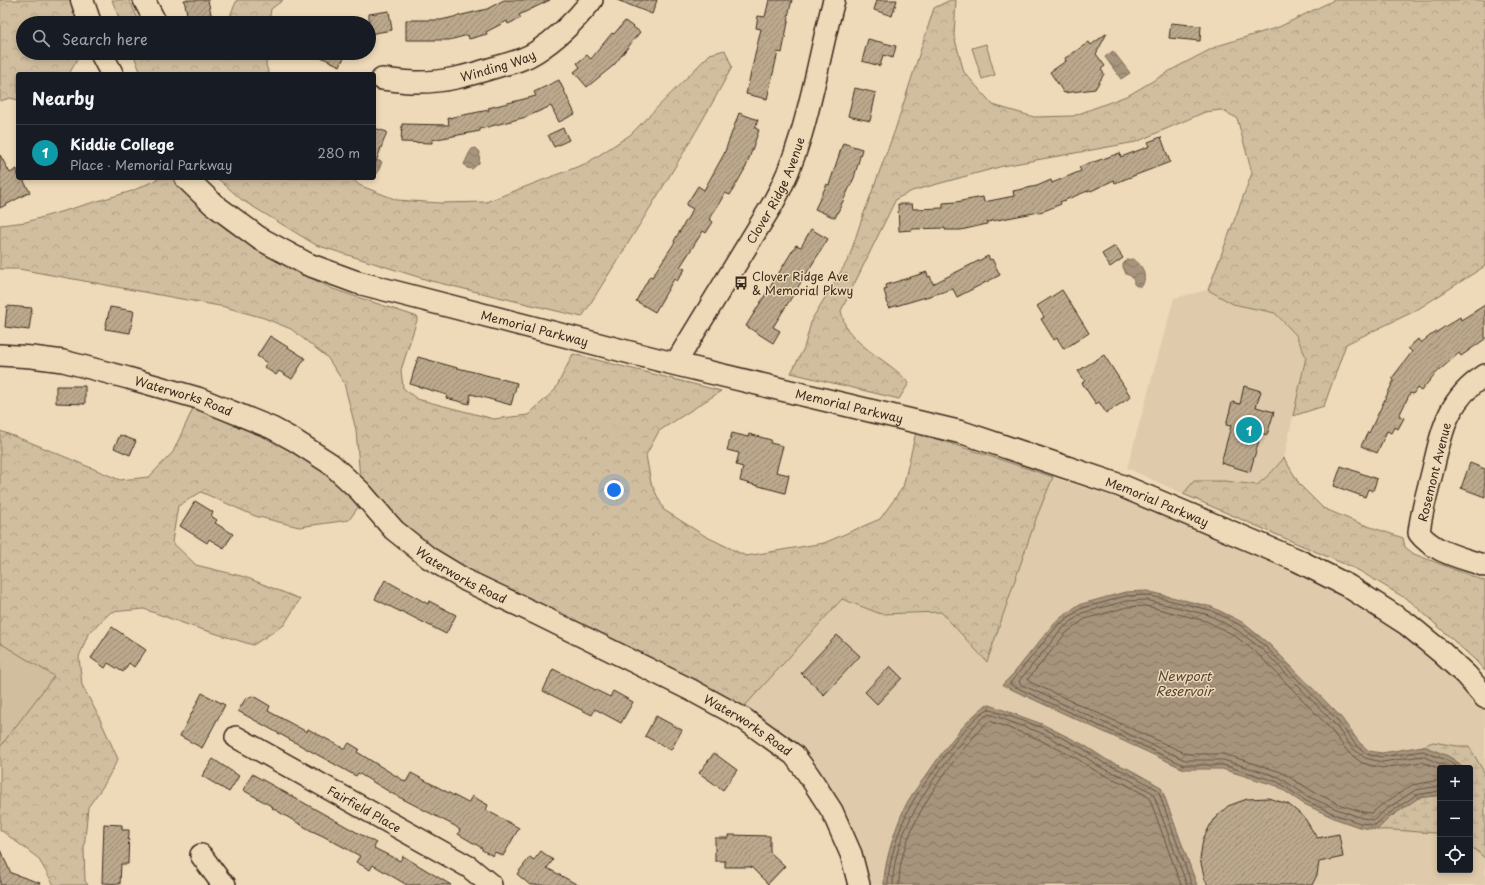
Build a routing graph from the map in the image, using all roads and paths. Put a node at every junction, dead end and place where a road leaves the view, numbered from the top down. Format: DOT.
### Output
graph roads {
  1 [pos="82,0"];
  2 [pos="144,0"];
  3 [pos="592,0"];
  4 [pos="834,0"];
  5 [pos="88,16"];
  6 [pos="152,16"];
  7 [pos="105,60"];
  8 [pos="111,72"];
  9 [pos="382,79"];
  10 [pos="188,180"];
  11 [pos="0,355"];
  12 [pos="675,364"];
  13 [pos="1485,375"];
  14 [pos="1485,566"];
  15 [pos="1485,697"];
  16 [pos="236,737"];
  17 [pos="202,855"];
  18 [pos="225,885"];
  19 [pos="491,885"];
  20 [pos="859,885"];
  1 -- 5 [label="main road"];
  2 -- 6 [label="street"];
  3 -- 9 [label="street, Winding Way"];
  4 -- 12 [label="street, Clover Ridge Avenue"];
  7 -- 8 [label="main road"];
  10 -- 12 [label="main road, Memorial Parkway"];
  11 -- 20 [label="street, Waterworks Road"];
  12 -- 15 [label="main road, Memorial Parkway"];
  13 -- 14 [label="street, Rosemont Avenue"];
  16 -- 19 [label="street, Fairfield Place"];
  17 -- 18 [label="street"];
}
